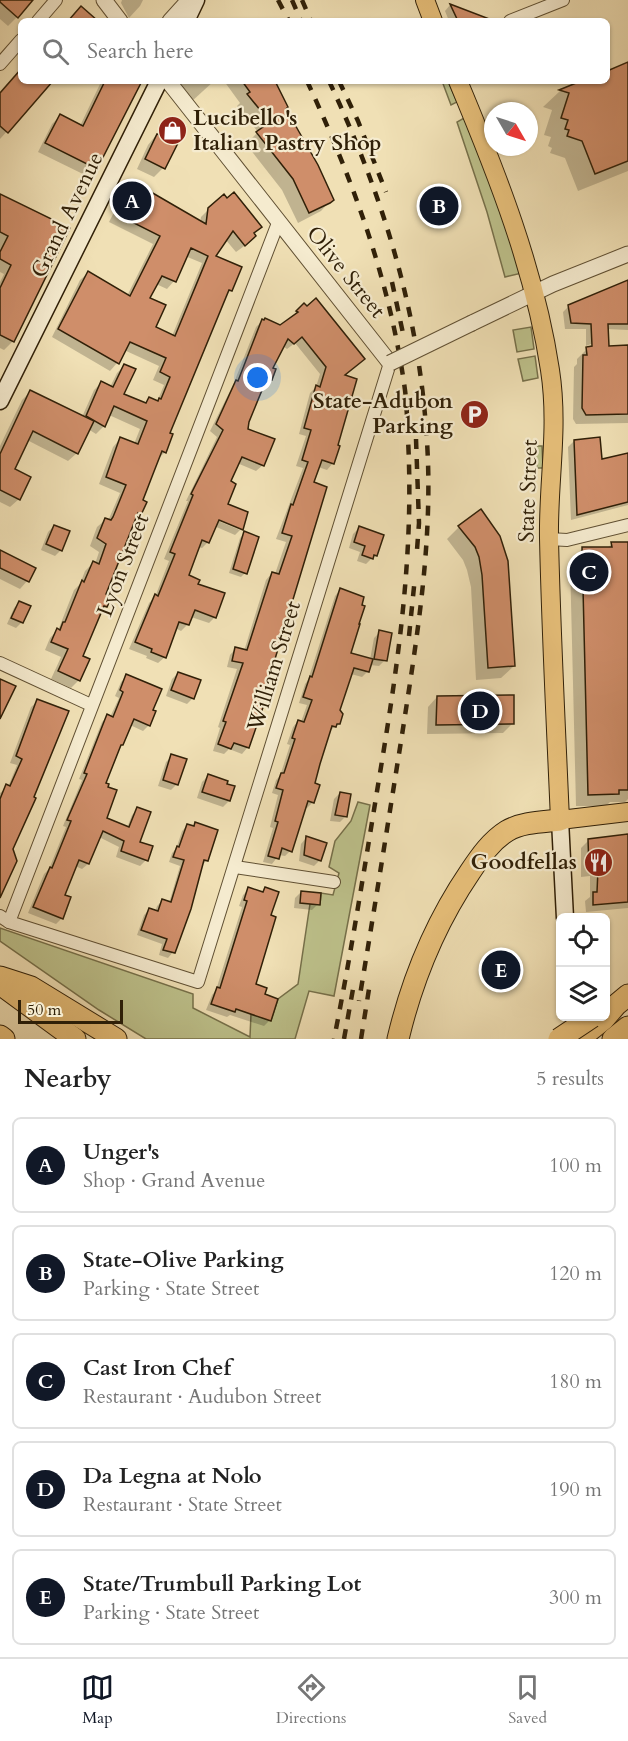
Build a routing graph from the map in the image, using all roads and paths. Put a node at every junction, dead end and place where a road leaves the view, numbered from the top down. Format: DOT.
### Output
graph roads {
  1 [pos="56,0"];
  2 [pos="104,0"];
  3 [pos="189,0"];
  4 [pos="196,0"];
  5 [pos="424,0"];
  6 [pos="564,0"];
  7 [pos="41,18"];
  8 [pos="118,18"];
  9 [pos="173,18"];
  10 [pos="187,18"];
  11 [pos="432,18"];
  12 [pos="518,18"];
  13 [pos="18,43"];
  14 [pos="0,64"];
  15 [pos="158,84"];
  16 [pos="170,84"];
  17 [pos="459,84"];
  18 [pos="278,224"];
  19 [pos="628,254"];
  20 [pos="536,293"];
  21 [pos="390,363"];
  22 [pos="0,401"];
  23 [pos="628,525"];
  24 [pos="549,539"];
  25 [pos="0,663"];
  26 [pos="91,705"];
  27 [pos="628,812"];
  28 [pos="560,820"];
  29 [pos="235,867"];
  30 [pos="334,882"];
  31 [pos="566,913"];
  32 [pos="4,919"];
  33 [pos="0,977"];
  34 [pos="0,984"];
  35 [pos="617,1003"];
  36 [pos="570,1021"];
  37 [pos="628,1027"];
  38 [pos="589,1028"];
  39 [pos="0,1036"];
  40 [pos="4,1039"];
  41 [pos="75,1039"];
  42 [pos="116,1039"];
  43 [pos="398,1039"];
  44 [pos="559,1039"];
  45 [pos="571,1039"];
  46 [pos="613,1039"];
  1 -- 7 [label="street"];
  2 -- 8 [label="street"];
  3 -- 9 [label="street"];
  4 -- 10 [label="main road"];
  5 -- 11 [label="main road"];
  6 -- 12 [label="street"];
  13 -- 14 [label="street"];
  15 -- 22 [label="main road, Grand Avenue"];
  16 -- 18 [label="street, Olive Street"];
  17 -- 20 [label="main road, State Street"];
  18 -- 21 [label="street, Olive Street"];
  18 -- 26 [label="street, Lyon Street"];
  19 -- 20 [label="street"];
  20 -- 21 [label="street, bridge"];
  20 -- 24 [label="main road, State Street"];
  21 -- 29 [label="street, William Street"];
  23 -- 24 [label="street"];
  24 -- 28 [label="main road, State Street"];
  25 -- 26 [label="street"];
  26 -- 32 [label="street, Lyon Street"];
  27 -- 28 [label="main road"];
  28 -- 31 [label="main road, State Street"];
  28 -- 43 [label="highway"];
  29 -- 30 [label="street"];
  29 -- 32 [label="street, William Street"];
  33 -- 42 [label="highway"];
  34 -- 41 [label="highway"];
  35 -- 38 [label="highway"];
  36 -- 45 [label="main road"];
  37 -- 46 [label="highway"];
  38 -- 44 [label="highway, bridge"];
  39 -- 40 [label="highway"];
}
